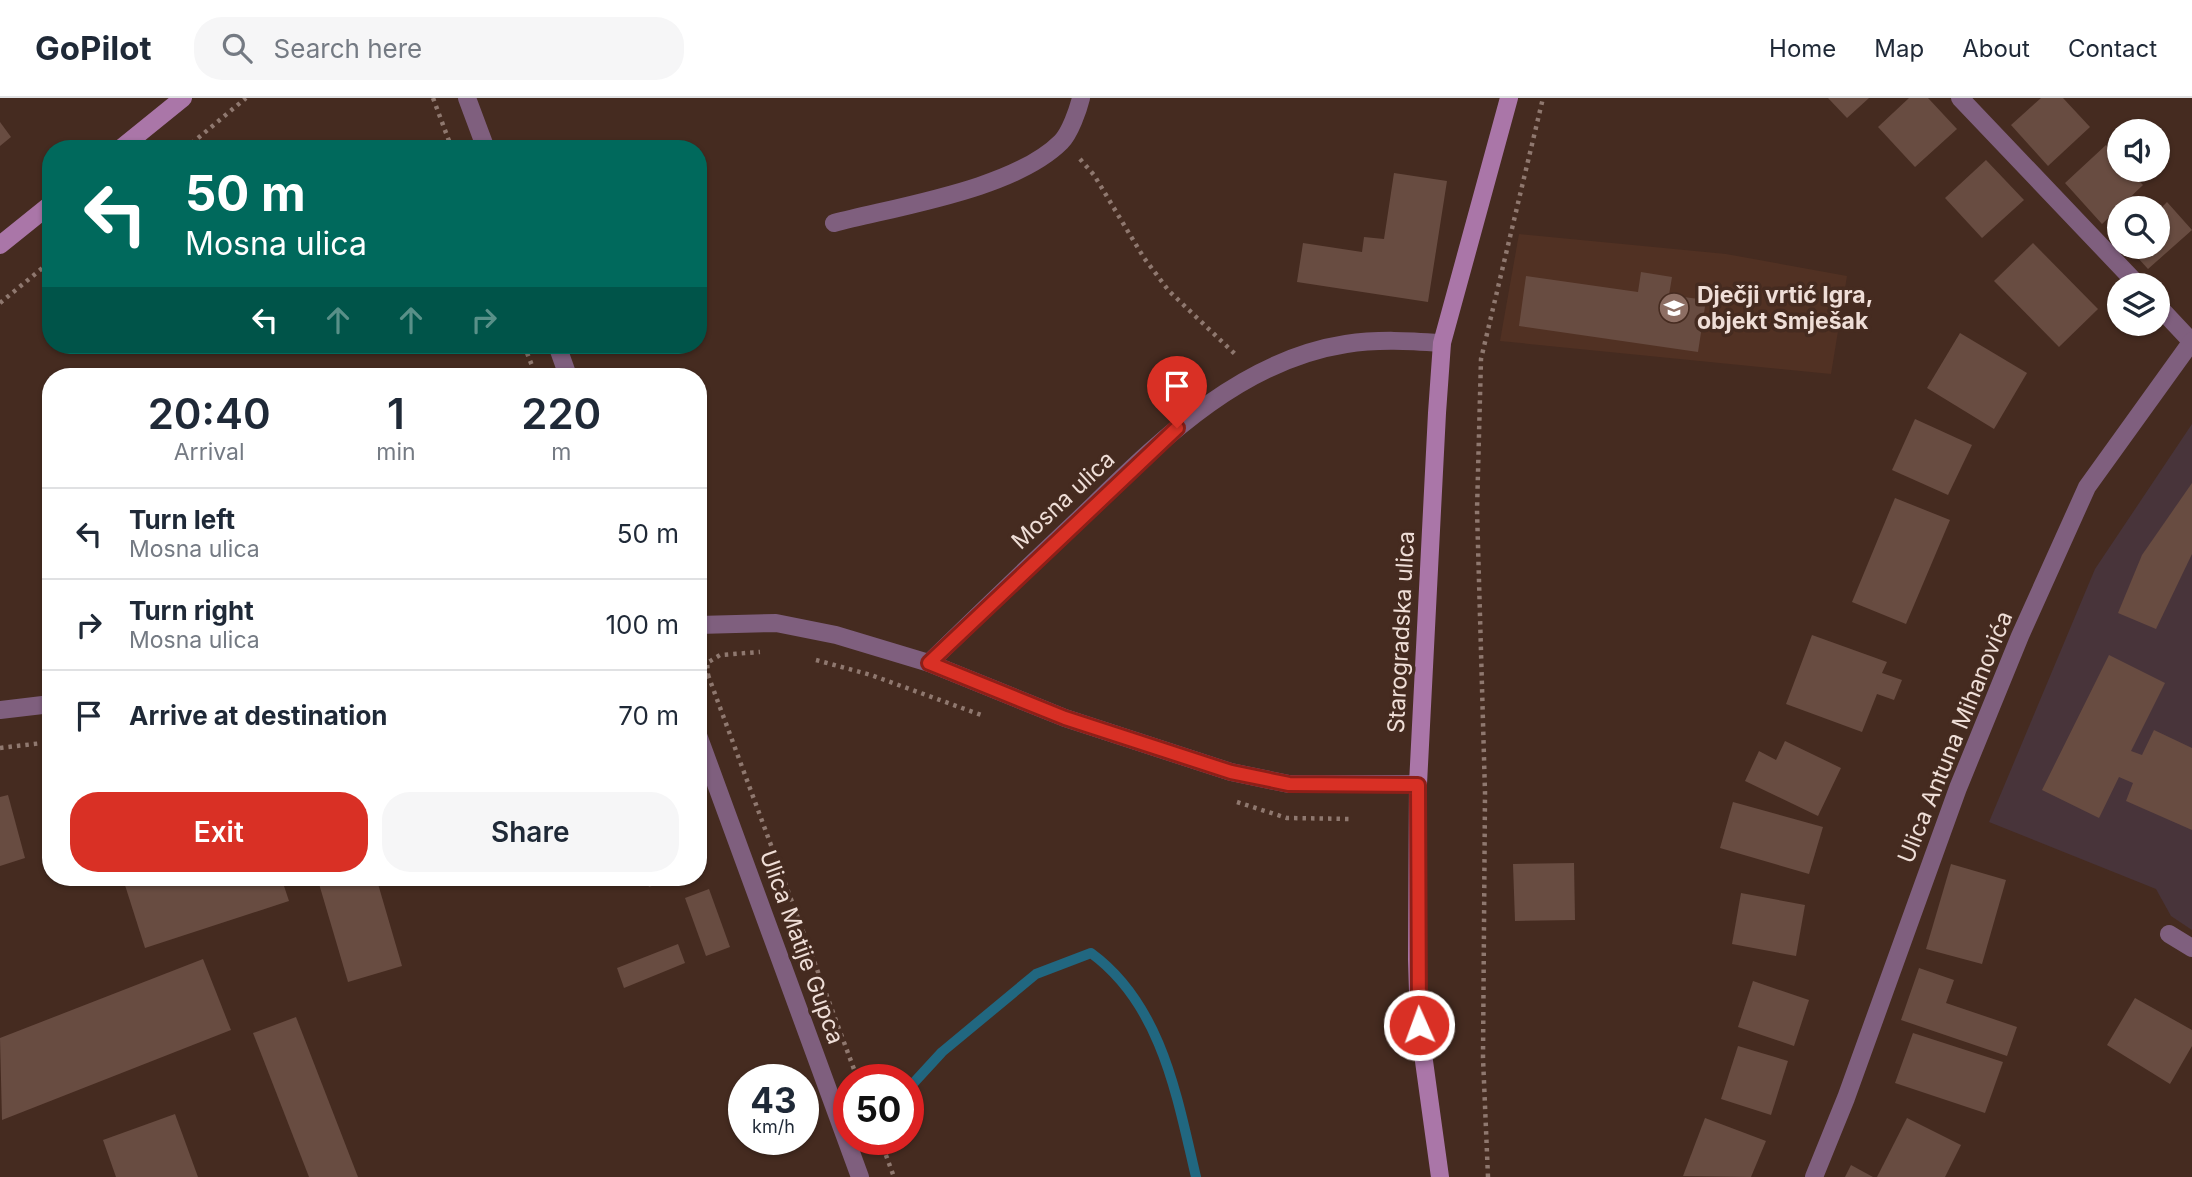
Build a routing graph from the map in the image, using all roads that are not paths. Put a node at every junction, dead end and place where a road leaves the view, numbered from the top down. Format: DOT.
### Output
graph roads {
  1 [pos="183,98"];
  2 [pos="467,98"];
  3 [pos="1081,98"];
  4 [pos="1509,98"];
  5 [pos="1960,98"];
  6 [pos="131,140"];
  7 [pos="483,140"];
  8 [pos="42,211"];
  9 [pos="834,223"];
  10 [pos="0,245"];
  11 [pos="2127,273"];
  12 [pos="2170,318"];
  13 [pos="2192,341"];
  14 [pos="1442,343"];
  15 [pos="707,625"];
  16 [pos="929,663"];
  17 [pos="42,705"];
  18 [pos="0,710"];
  19 [pos="707,760"];
  20 [pos="1418,785"];
  21 [pos="2169,934"];
  22 [pos="2192,948"];
  23 [pos="860,1177"];
  24 [pos="1440,1177"];
  25 [pos="1814,1177"];
  1 -- 6 [label="main road"];
  2 -- 7 [label="street"];
  3 -- 9 [label="street"];
  4 -- 14 [label="main road, Starogradska ulica"];
  5 -- 11 [label="street"];
  8 -- 10 [label="main road"];
  12 -- 13 [label="street"];
  13 -- 25 [label="street, Ulica Antuna Mihanovića"];
  14 -- 16 [label="street, Mosna ulica"];
  14 -- 20 [label="main road, Starogradska ulica"];
  15 -- 16 [label="street"];
  16 -- 20 [label="street"];
  17 -- 18 [label="street"];
  19 -- 23 [label="street, Ulica Matije Gupca"];
  20 -- 24 [label="main road, Starogradska ulica"];
  21 -- 22 [label="street"];
}
